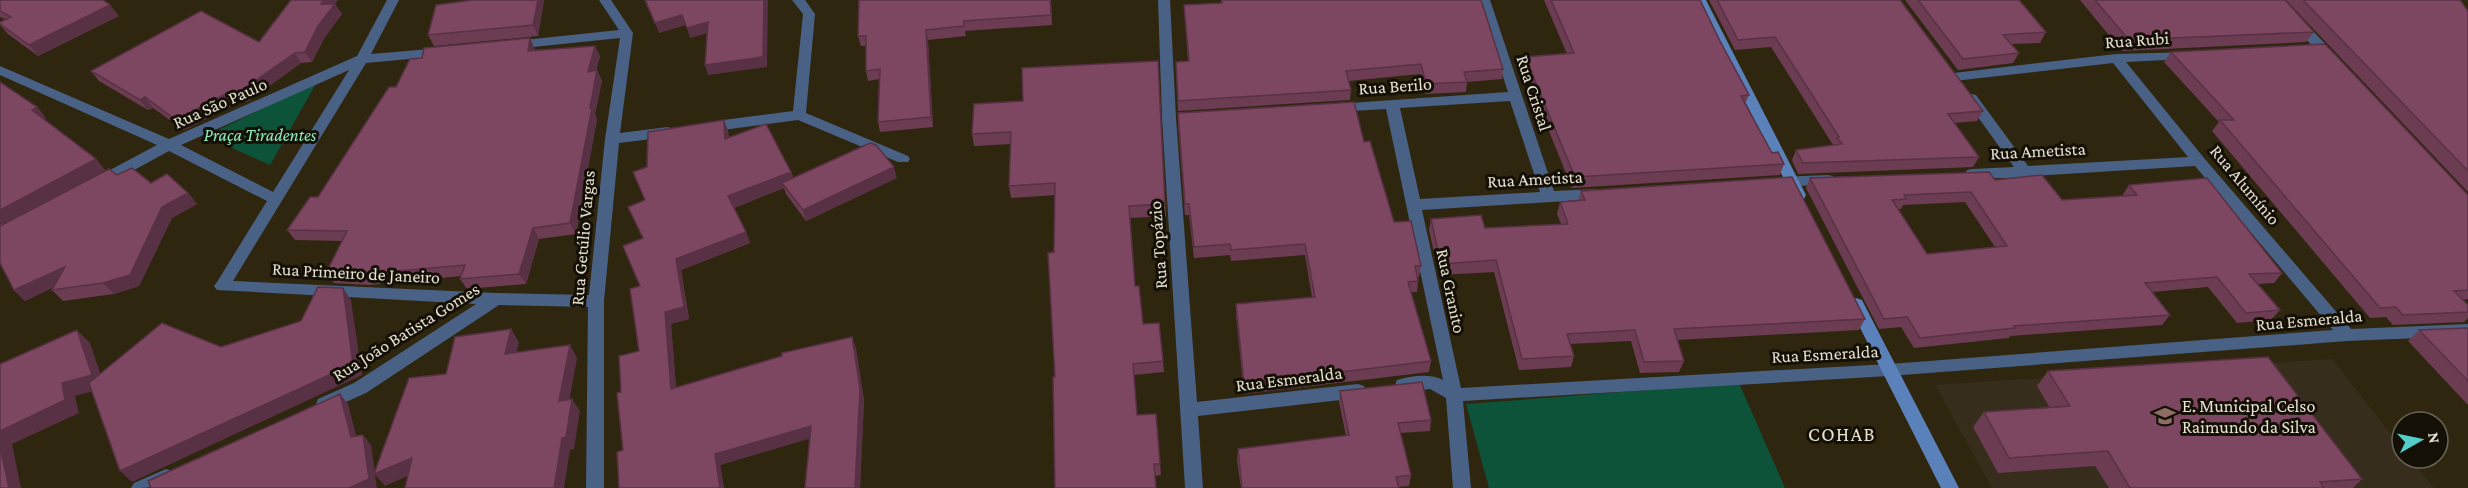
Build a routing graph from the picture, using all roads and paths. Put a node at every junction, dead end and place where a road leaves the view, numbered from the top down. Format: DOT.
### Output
graph roads {
  1 [pos="393,0"];
  2 [pos="605,0"];
  3 [pos="798,0"];
  4 [pos="1164,0"];
  5 [pos="1484,0"];
  6 [pos="1700,0"];
  7 [pos="2276,0"];
  8 [pos="627,33"];
  9 [pos="500,46"];
  10 [pos="2322,48"];
  11 [pos="2299,49"];
  12 [pos="454,50"];
  13 [pos="2196,54"];
  14 [pos="2116,58"];
  15 [pos="362,59"];
  16 [pos="2338,66"];
  17 [pos="0,70"];
  18 [pos="1516,96"];
  19 [pos="1392,104"];
  20 [pos="1322,109"];
  21 [pos="799,115"];
  22 [pos="612,139"];
  23 [pos="169,145"];
  24 [pos="903,159"];
  25 [pos="2199,160"];
  26 [pos="2026,172"];
  27 [pos="1956,175"];
  28 [pos="1839,179"];
  29 [pos="1792,181"];
  30 [pos="1769,183"];
  31 [pos="84,191"];
  32 [pos="1618,193"];
  33 [pos="1548,198"];
  34 [pos="274,200"];
  35 [pos="1412,206"];
  36 [pos="1808,213"];
  37 [pos="1846,286"];
  38 [pos="496,299"];
  39 [pos="596,301"];
  40 [pos="2468,330"];
  41 [pos="2348,335"];
  42 [pos="1889,370"];
  43 [pos="1454,395"];
  44 [pos="1189,410"];
  45 [pos="308,411"];
  46 [pos="182,469"];
  47 [pos="141,488"];
  48 [pos="595,488"];
  49 [pos="1194,488"];
  50 [pos="1462,488"];
  51 [pos="1950,488"];
  1 -- 15 [label="street"];
  2 -- 8 [label="street"];
  3 -- 21 [label="street"];
  4 -- 44 [label="street, Rua Topázio"];
  5 -- 18 [label="street, Rua Cristal"];
  6 -- 29 [label="street"];
  7 -- 10 [label="street"];
  8 -- 9 [label="street"];
  8 -- 22 [label="street, Rua Getúlio Vargas"];
  10 -- 11 [label="street"];
  10 -- 16 [label="street"];
  12 -- 15 [label="street, Rua São Paulo"];
  13 -- 14 [label="street, Rua Rubi"];
  14 -- 25 [label="street, Rua Alumínio"];
  14 -- 26 [label="street, Rua Rubi"];
  15 -- 23 [label="street, Rua São Paulo"];
  15 -- 34 [label="street"];
  17 -- 23 [label="street"];
  18 -- 19 [label="street, Rua Berilo"];
  18 -- 33 [label="street, Rua Cristal"];
  19 -- 20 [label="street, Rua Berilo"];
  19 -- 35 [label="street, Rua Granito"];
  21 -- 22 [label="street"];
  21 -- 24 [label="street"];
  22 -- 39 [label="street, Rua Getúlio Vargas"];
  23 -- 31 [label="street, Rua São Paulo"];
  23 -- 34 [label="street"];
  25 -- 26 [label="street, Rua Ametista"];
  25 -- 41 [label="street, Rua Alumínio"];
  26 -- 27 [label="street, Rua Ametista"];
  28 -- 29 [label="street"];
  29 -- 30 [label="street"];
  29 -- 36 [label="street"];
  32 -- 33 [label="street, Rua Ametista"];
  33 -- 35 [label="street, Rua Ametista"];
  34 -- 38 [label="street, Rua Primeiro de Janeiro"];
  35 -- 43 [label="street, Rua Granito"];
  37 -- 42 [label="street"];
  38 -- 39 [label="street, Rua Primeiro de Janeiro"];
  38 -- 45 [label="street, Rua João Batista Gomes"];
  39 -- 48 [label="street, Rua Getúlio Vargas"];
  40 -- 41 [label="street, Rua Esmeralda"];
  41 -- 42 [label="street, Rua Esmeralda"];
  42 -- 43 [label="street, Rua Esmeralda"];
  42 -- 51 [label="street"];
  43 -- 44 [label="street, Rua Esmeralda"];
  43 -- 50 [label="street, Rua Granito"];
  44 -- 49 [label="street, Rua Topázio"];
  46 -- 47 [label="street"];
}
